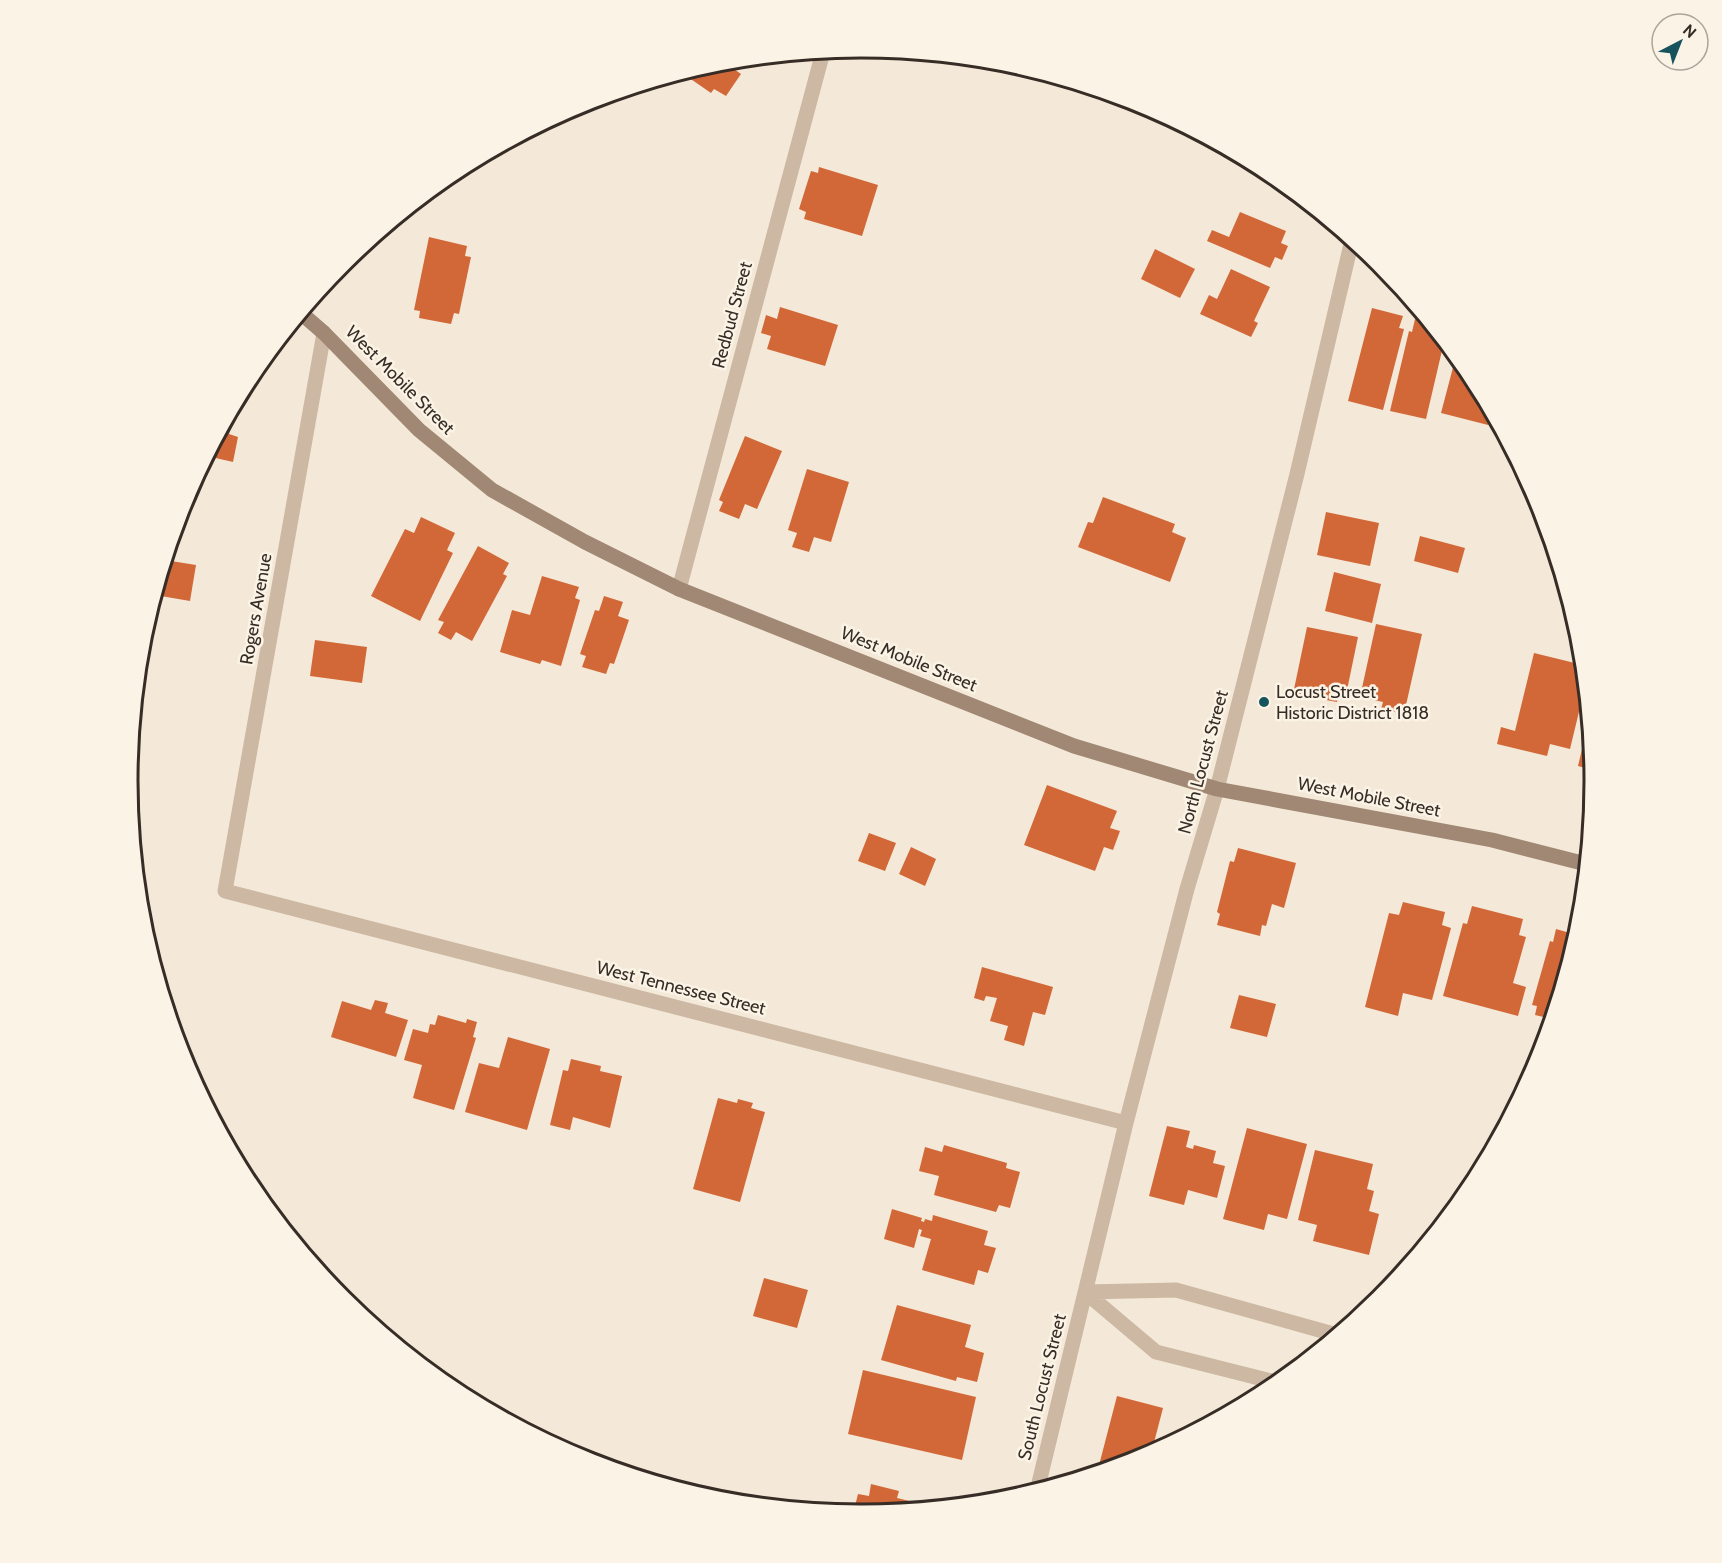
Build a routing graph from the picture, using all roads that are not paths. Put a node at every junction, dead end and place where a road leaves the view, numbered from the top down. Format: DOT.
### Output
graph roads {
  1 [pos="821,60"];
  2 [pos="1350,249"];
  3 [pos="306,318"];
  4 [pos="324,333"];
  5 [pos="679,589"];
  6 [pos="1217,789"];
  7 [pos="1579,862"];
  8 [pos="225,891"];
  9 [pos="1126,1123"];
  10 [pos="1085,1292"];
  11 [pos="1329,1333"];
  12 [pos="1267,1380"];
  13 [pos="1039,1482"];
  1 -- 5 [label="street, Redbud Street"];
  2 -- 6 [label="street, North Locust Street"];
  3 -- 4 [label="street, West Mobile Street"];
  4 -- 5 [label="street, West Mobile Street"];
  4 -- 8 [label="street, Rogers Avenue"];
  5 -- 6 [label="street, West Mobile Street"];
  6 -- 7 [label="street, West Mobile Street"];
  6 -- 9 [label="street, North Locust Street"];
  8 -- 9 [label="street, West Tennessee Street"];
  9 -- 10 [label="street, North Locust Street"];
  10 -- 11 [label="street"];
  10 -- 12 [label="street"];
  10 -- 13 [label="street, South Locust Street"];
}
